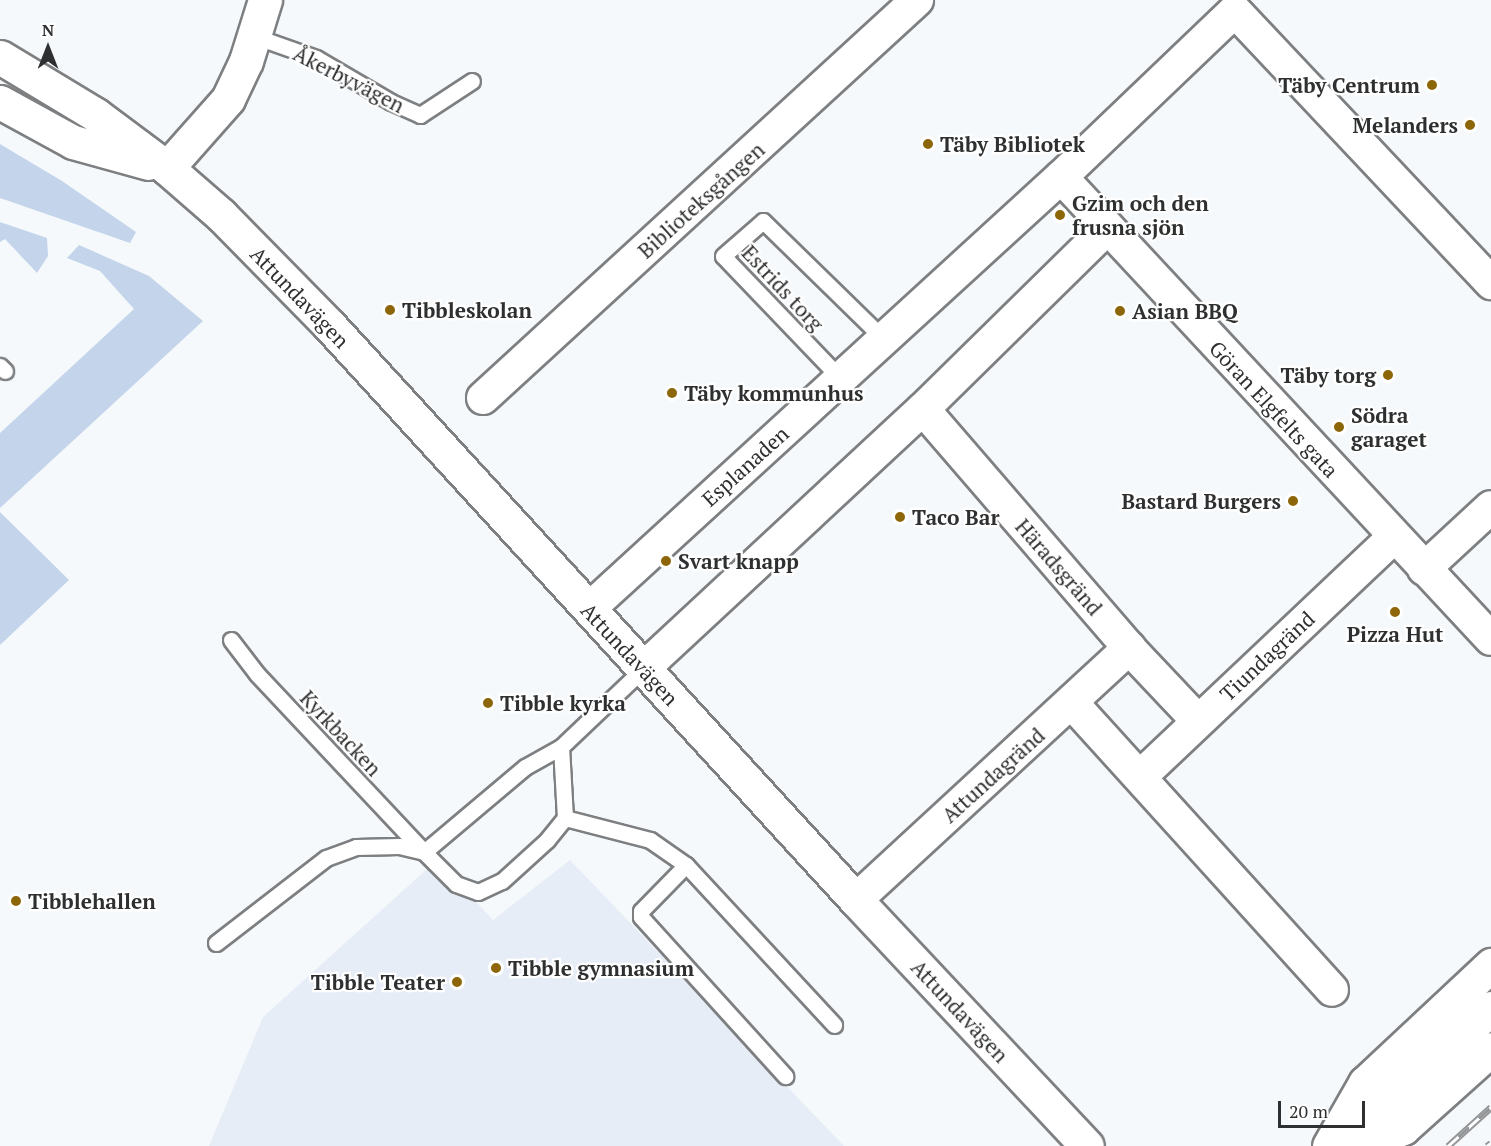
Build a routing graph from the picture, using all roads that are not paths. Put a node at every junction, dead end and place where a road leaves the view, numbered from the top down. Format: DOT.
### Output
graph roads {
  1 [pos="265,0"];
  2 [pos="917,0"];
  3 [pos="254,36"];
  4 [pos="0,57"];
  5 [pos="472,81"];
  6 [pos="0,102"];
  7 [pos="167,168"];
  8 [pos="1061,177"];
  9 [pos="1106,229"];
  10 [pos="1491,282"];
  11 [pos="884,339"];
  12 [pos="840,379"];
  13 [pos="483,398"];
  14 [pos="923,409"];
  15 [pos="1491,507"];
  16 [pos="1394,537"];
  17 [pos="1424,569"];
  18 [pos="589,609"];
  19 [pos="1491,639"];
  20 [pos="231,640"];
  21 [pos="1129,648"];
  22 [pos="644,668"];
  23 [pos="1072,703"];
  24 [pos="1198,721"];
  25 [pos="561,747"];
  26 [pos="1141,776"];
  27 [pos="565,818"];
  28 [pos="424,852"];
  29 [pos="686,865"];
  30 [pos="856,900"];
  31 [pos="216,943"];
  32 [pos="1491,964"];
  33 [pos="1332,990"];
  34 [pos="1491,1008"];
  35 [pos="834,1025"];
  36 [pos="1491,1049"];
  37 [pos="785,1076"];
  38 [pos="1087,1146"];
  39 [pos="1329,1146"];
  40 [pos="1339,1146"];
  41 [pos="1361,1146"];
  1 -- 3 [label="street"];
  2 -- 13 [label="street, Biblioteksgången"];
  3 -- 5 [label="lane, Åkerbyvägen"];
  3 -- 7 [label="street"];
  4 -- 7 [label="street, Attundavägen"];
  6 -- 7 [label="street, Attundavägen"];
  7 -- 18 [label="street, Attundavägen"];
  8 -- 9 [label="street, Göran Elgfelts gata"];
  8 -- 10 [label="street, Esplanaden"];
  8 -- 11 [label="street, Esplanaden"];
  9 -- 14 [label="street"];
  9 -- 16 [label="street, Göran Elgfelts gata"];
  11 -- 12 [label="street, Esplanaden"];
  11 -- 12 [label="lane, Estrids torg"];
  12 -- 18 [label="street, Esplanaden"];
  14 -- 21 [label="street, Häradsgränd"];
  14 -- 22 [label="street"];
  15 -- 17 [label="street"];
  16 -- 17 [label="street, Göran Elgfelts gata"];
  16 -- 24 [label="street, Tiundagränd"];
  17 -- 19 [label="street, Göran Elgfelts gata"];
  18 -- 22 [label="street, Attundavägen"];
  20 -- 28 [label="lane, Kyrkbacken"];
  21 -- 23 [label="street, Attundagränd"];
  21 -- 24 [label="street, Häradsgränd"];
  22 -- 25 [label="lane"];
  22 -- 30 [label="street, Attundavägen"];
  23 -- 26 [label="street"];
  23 -- 30 [label="street, Attundagränd"];
  24 -- 26 [label="street, Tiundagränd"];
  25 -- 27 [label="lane"];
  25 -- 28 [label="lane"];
  26 -- 33 [label="street"];
  27 -- 28 [label="lane, Kyrkbacken"];
  27 -- 29 [label="lane"];
  28 -- 31 [label="lane"];
  29 -- 35 [label="lane"];
  29 -- 37 [label="lane"];
  30 -- 38 [label="street, Attundavägen"];
  32 -- 39 [label="street"];
  34 -- 40 [label="street"];
  36 -- 41 [label="street"];
}
